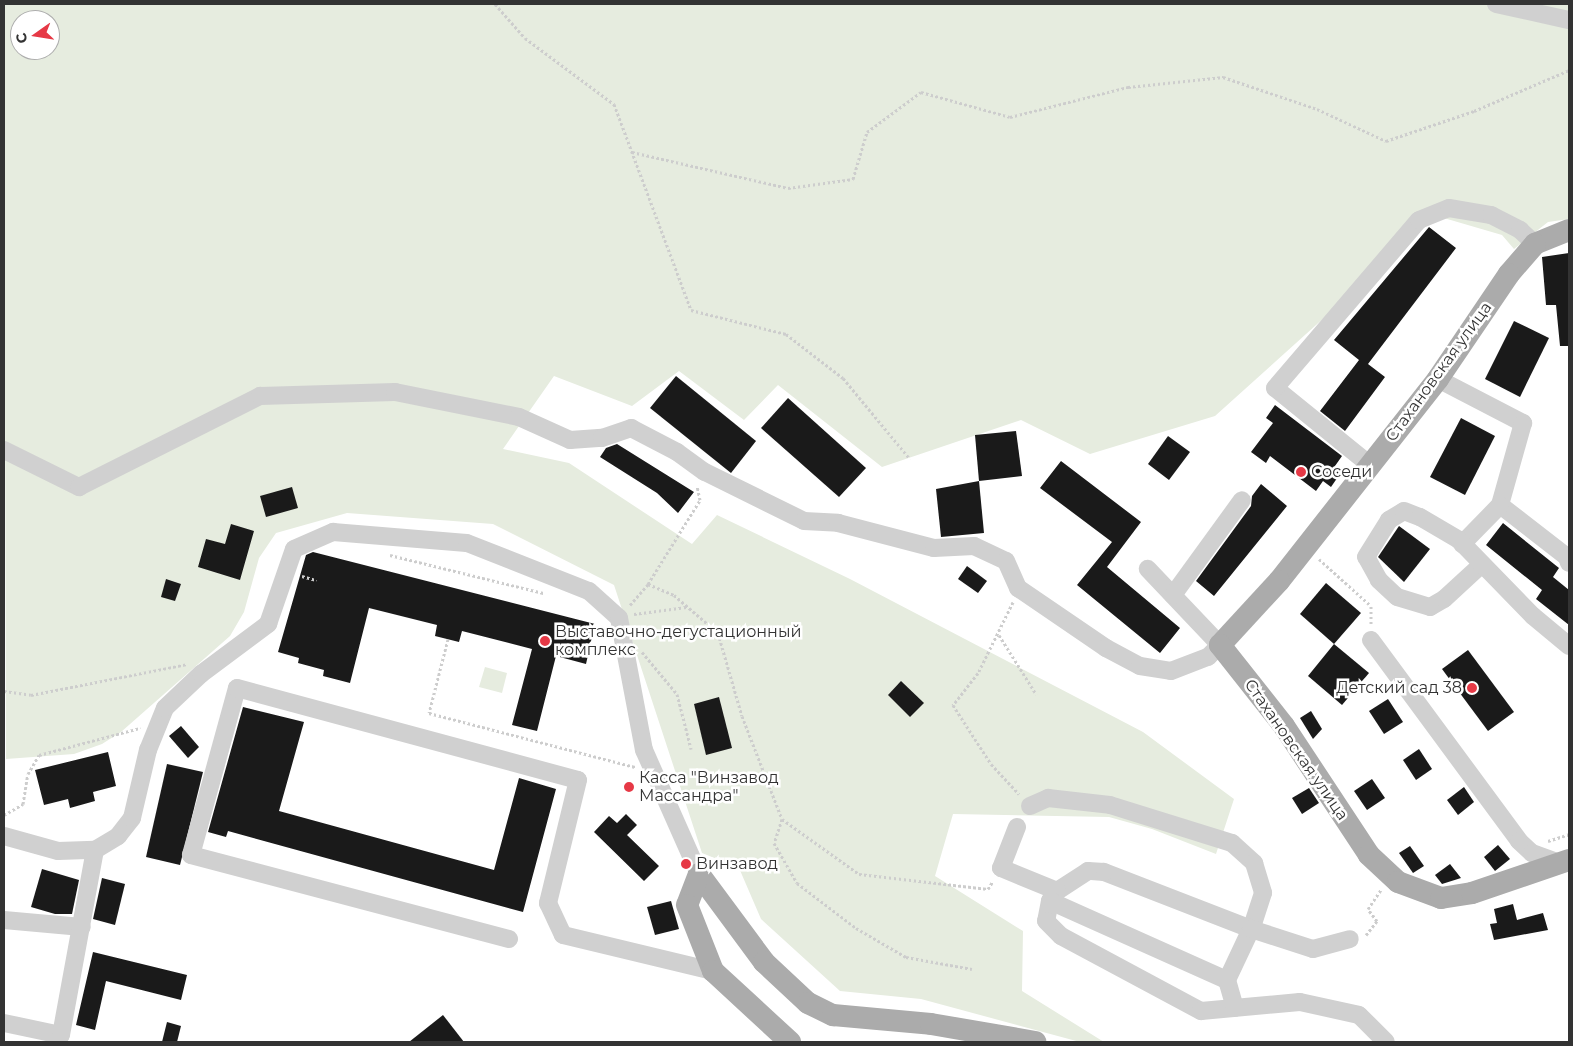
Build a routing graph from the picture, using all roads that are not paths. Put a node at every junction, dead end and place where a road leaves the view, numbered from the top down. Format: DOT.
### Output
graph roads {
  1 [pos="1496,4"];
  2 [pos="1569,20"];
  3 [pos="1569,230"];
  4 [pos="1535,244"];
  5 [pos="1438,378"];
  6 [pos="4,450"];
  7 [pos="1370,465"];
  8 [pos="1242,500"];
  9 [pos="1500,505"];
  10 [pos="1462,544"];
  11 [pos="1569,563"];
  12 [pos="1481,564"];
  13 [pos="1148,569"];
  14 [pos="1173,595"];
  15 [pos="1371,640"];
  16 [pos="1220,645"];
  17 [pos="1569,646"];
  18 [pos="1030,806"];
  19 [pos="1017,827"];
  20 [pos="4,836"];
  21 [pos="95,850"];
  22 [pos="1564,861"];
  23 [pos="699,874"];
  24 [pos="1053,896"];
  25 [pos="4,920"];
  26 [pos="82,927"];
  27 [pos="1251,929"];
  28 [pos="509,939"];
  29 [pos="1350,939"];
  30 [pos="713,971"];
  31 [pos="1227,980"];
  32 [pos="1235,1008"];
  33 [pos="4,1022"];
  34 [pos="60,1039"];
  35 [pos="790,1042"];
  36 [pos="1035,1042"];
  37 [pos="1386,1042"];
  1 -- 2 [label="street"];
  3 -- 4 [label="main road, Стахановская улица"];
  4 -- 5 [label="main road, Стахановская улица"];
  4 -- 7 [label="street"];
  5 -- 7 [label="main road, Стахановская улица"];
  5 -- 9 [label="street"];
  6 -- 16 [label="street"];
  7 -- 16 [label="main road, Стахановская улица"];
  8 -- 14 [label="street"];
  9 -- 10 [label="street"];
  9 -- 11 [label="street"];
  10 -- 12 [label="street"];
  10 -- 12 [label="street"];
  12 -- 17 [label="street"];
  13 -- 14 [label="street"];
  14 -- 16 [label="street"];
  15 -- 22 [label="street"];
  16 -- 22 [label="main road, Стахановская улица"];
  18 -- 27 [label="street"];
  19 -- 24 [label="street"];
  20 -- 21 [label="street"];
  21 -- 23 [label="street"];
  21 -- 26 [label="street"];
  23 -- 30 [label="main road"];
  23 -- 36 [label="main road"];
  24 -- 27 [label="street"];
  24 -- 31 [label="street"];
  24 -- 32 [label="street"];
  25 -- 26 [label="street"];
  26 -- 34 [label="street"];
  27 -- 29 [label="street"];
  27 -- 31 [label="street"];
  28 -- 30 [label="street"];
  30 -- 35 [label="main road"];
  31 -- 32 [label="street"];
  32 -- 37 [label="street"];
  33 -- 34 [label="street"];
}
